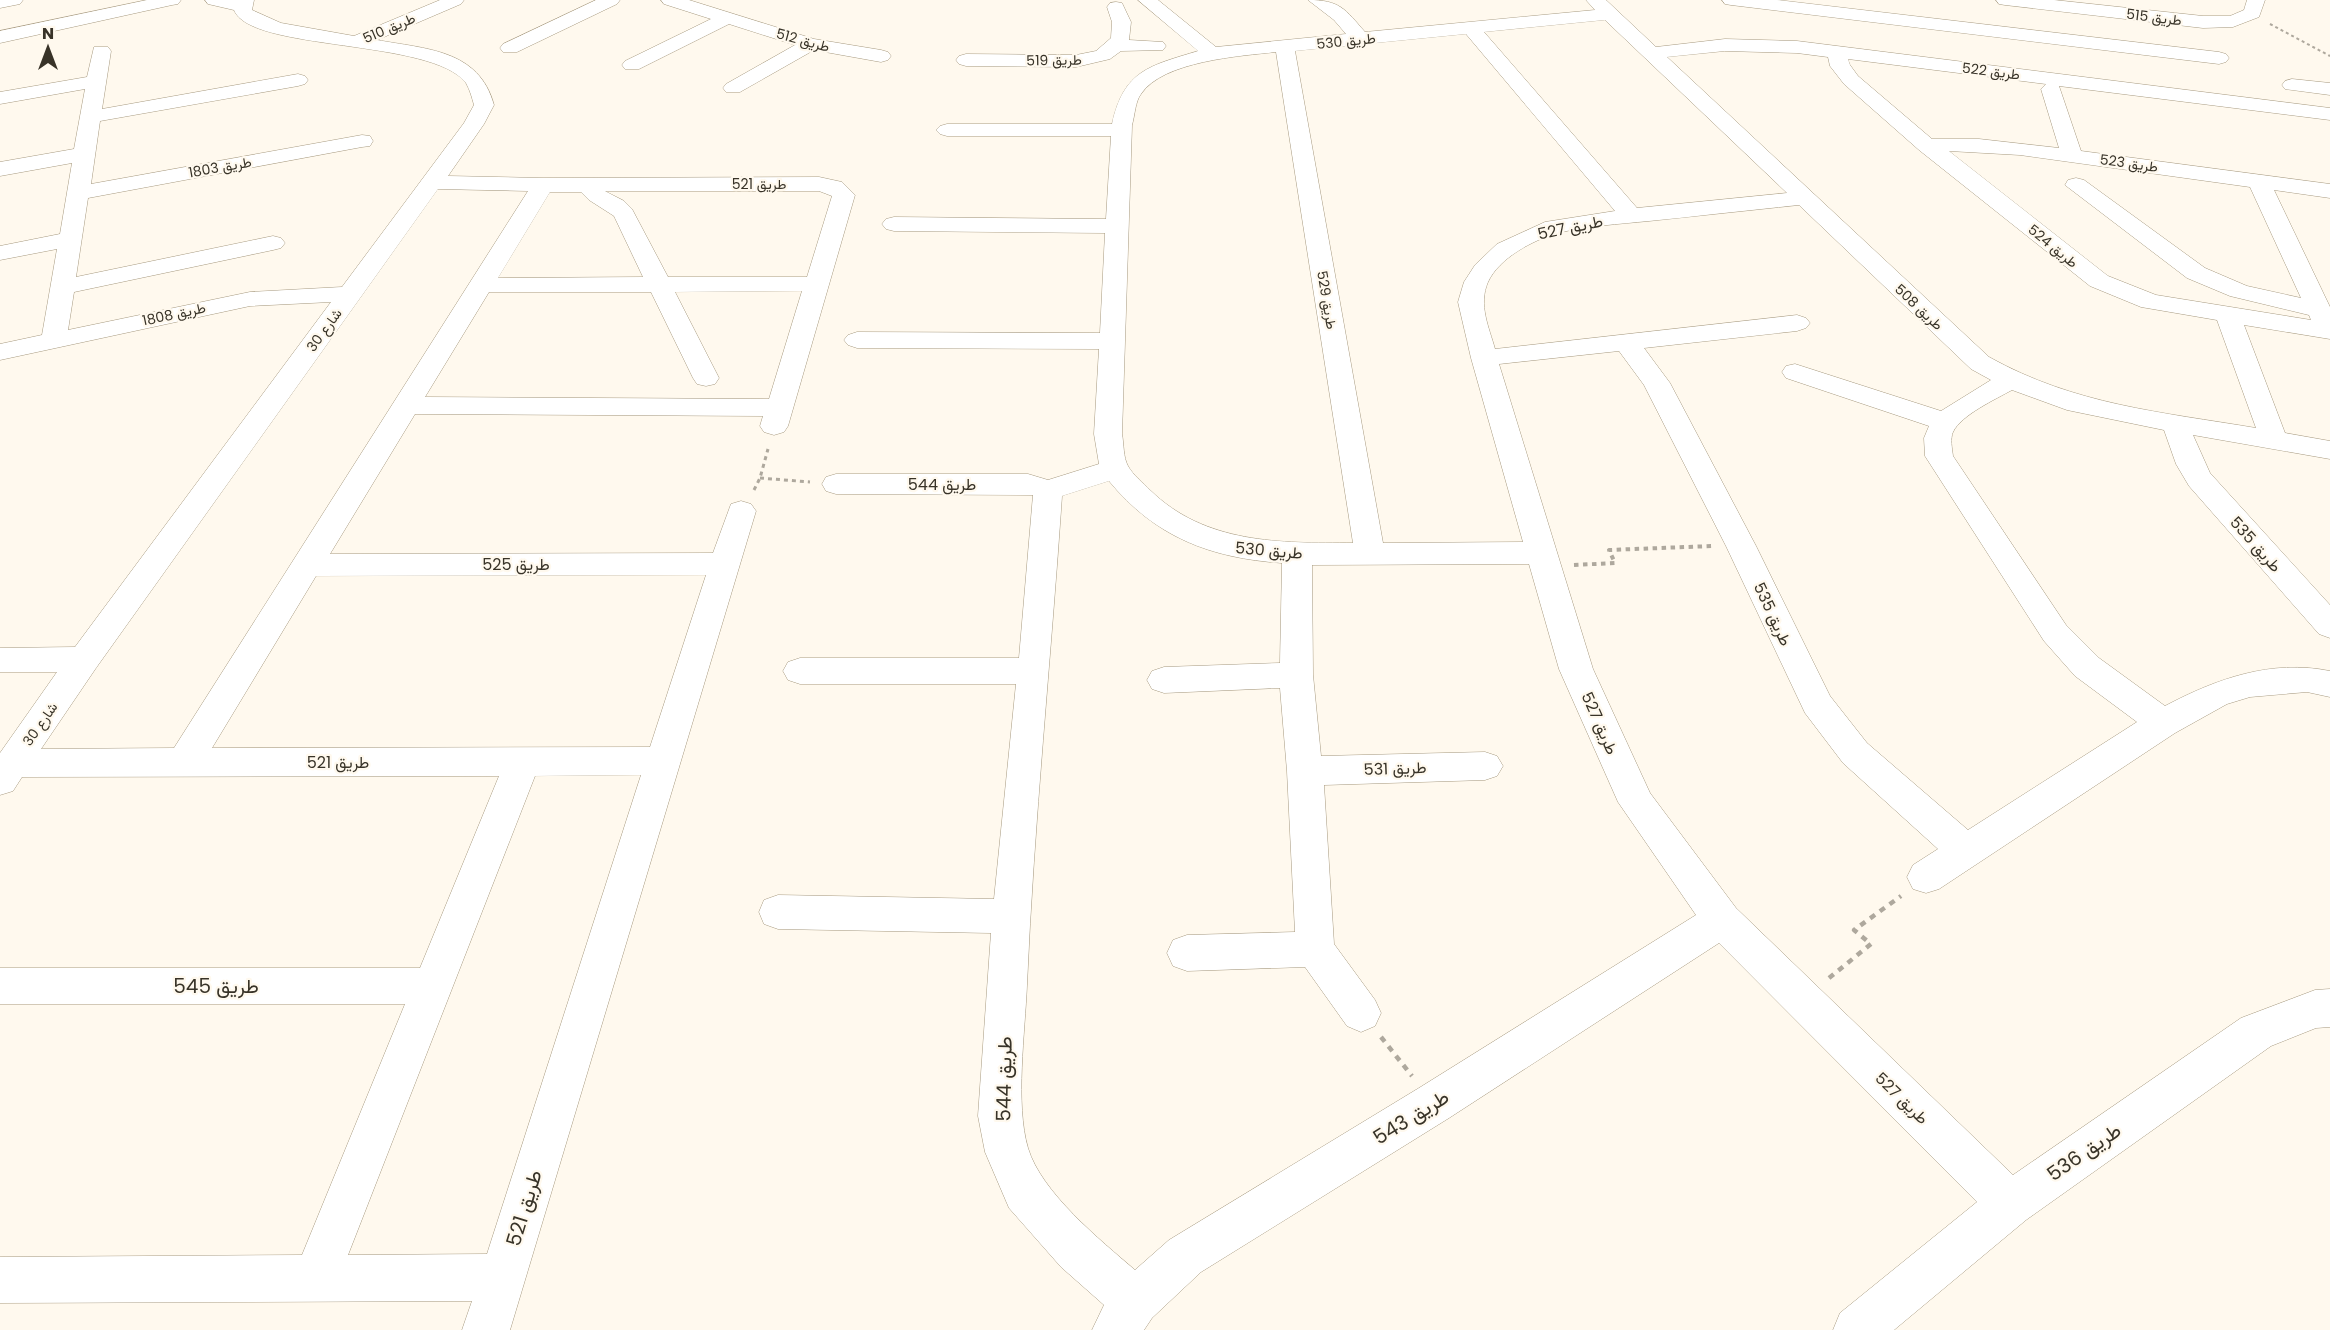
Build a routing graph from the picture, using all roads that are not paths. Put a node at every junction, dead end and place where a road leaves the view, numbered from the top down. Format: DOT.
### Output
graph roads {
  1 [pos="14,0"];
  2 [pos="129,0"];
  3 [pos="188,0"];
  4 [pos="214,0"];
  5 [pos="455,0"];
  6 [pos="611,0"];
  7 [pos="670,0"];
  8 [pos="1147,0"];
  9 [pos="1317,0"];
  10 [pos="1718,0"];
  11 [pos="169,1"];
  12 [pos="2013,1"];
  13 [pos="0,3"];
  14 [pos="244,3"];
  15 [pos="2109,6"];
  16 [pos="1603,7"];
  17 [pos="2254,7"];
  18 [pos="1164,15"];
  19 [pos="1732,16"];
  20 [pos="727,18"];
  21 [pos="0,28"];
  22 [pos="1471,28"];
  23 [pos="2009,33"];
  24 [pos="0,37"];
  25 [pos="1361,40"];
  26 [pos="357,42"];
  27 [pos="811,44"];
  28 [pos="1115,45"];
  29 [pos="1748,45"];
  30 [pos="1156,46"];
  31 [pos="1285,47"];
  32 [pos="510,48"];
  33 [pos="101,51"];
  34 [pos="1837,52"];
  35 [pos="1212,53"];
  36 [pos="1651,53"];
  37 [pos="881,56"];
  38 [pos="2219,58"];
  39 [pos="966,60"];
  40 [pos="632,65"];
  41 [pos="2015,74"];
  42 [pos="298,80"];
  43 [pos="96,81"];
  44 [pos="2292,84"];
  45 [pos="733,88"];
  46 [pos="2051,89"];
  47 [pos="2330,89"];
  48 [pos="0,98"];
  49 [pos="2330,114"];
  50 [pos="90,117"];
  51 [pos="947,130"];
  52 [pos="1122,130"];
  53 [pos="362,141"];
  54 [pos="1927,145"];
  55 [pos="84,154"];
  56 [pos="2072,155"];
  57 [pos="0,169"];
  58 [pos="430,182"];
  59 [pos="2259,182"];
  60 [pos="591,184"];
  61 [pos="543,185"];
  62 [pos="2076,185"];
  63 [pos="2330,191"];
  64 [pos="78,194"];
  65 [pos="1803,198"];
  66 [pos="1631,216"];
  67 [pos="894,224"];
  68 [pos="1118,226"];
  69 [pos="70,239"];
  70 [pos="273,243"];
  71 [pos="0,253"];
  72 [pos="659,284"];
  73 [pos="818,284"];
  74 [pos="481,285"];
  75 [pos="62,287"];
  76 [pos="349,294"];
  77 [pos="2228,315"];
  78 [pos="1797,323"];
  79 [pos="2325,324"];
  80 [pos="54,340"];
  81 [pos="857,340"];
  82 [pos="1113,341"];
  83 [pos="1626,342"];
  84 [pos="0,352"];
  85 [pos="1484,358"];
  86 [pos="1795,372"];
  87 [pos="706,378"];
  88 [pos="2009,381"];
  89 [pos="406,405"];
  90 [pos="1947,422"];
  91 [pos="2175,423"];
  92 [pos="2274,440"];
  93 [pos="2330,450"];
  94 [pos="1114,469"];
  95 [pos="836,484"];
  96 [pos="1048,490"];
  97 [pos="741,511"];
  98 [pos="1370,553"];
  99 [pos="1543,553"];
  100 [pos="1297,554"];
  101 [pos="724,564"];
  102 [pos="308,565"];
  103 [pos="2324,614"];
  104 [pos="84,659"];
  105 [pos="0,660"];
  106 [pos="800,671"];
  107 [pos="1035,671"];
  108 [pos="1296,675"];
  109 [pos="2322,679"];
  110 [pos="1164,680"];
  111 [pos="2163,723"];
  112 [pos="523,761"];
  113 [pos="664,761"];
  114 [pos="184,763"];
  115 [pos="1485,766"];
  116 [pos="1305,771"];
  117 [pos="6,772"];
  118 [pos="1965,850"];
  119 [pos="1926,878"];
  120 [pos="778,912"];
  121 [pos="1011,916"];
  122 [pos="1722,920"];
  123 [pos="1315,949"];
  124 [pos="1187,953"];
  125 [pos="0,986"];
  126 [pos="432,986"];
  127 [pos="2330,1008"];
  128 [pos="1361,1013"];
  129 [pos="2010,1204"];
  130 [pos="316,1277"];
  131 [pos="502,1277"];
  132 [pos="0,1280"];
  133 [pos="1126,1315"];
  134 [pos="486,1330"];
  135 [pos="1857,1330"];
  1 -- 13 [label="street"];
  2 -- 21 [label="street"];
  3 -- 11 [label="street"];
  4 -- 14 [label="street, شارع 30"];
  5 -- 26 [label="street, طريق 510"];
  6 -- 32 [label="street"];
  7 -- 20 [label="street, طريق 512"];
  8 -- 18 [label="street"];
  9 -- 25 [label="street"];
  10 -- 19 [label="street"];
  11 -- 24 [label="street"];
  12 -- 15 [label="street, طريق 515"];
  12 -- 23 [label="street"];
  14 -- 26 [label="street, شارع 30"];
  15 -- 17 [label="street, طريق 515"];
  16 -- 22 [label="street, طريق 530"];
  16 -- 36 [label="street, طريق 508"];
  18 -- 28 [label="street"];
  18 -- 35 [label="street"];
  19 -- 23 [label="street"];
  19 -- 29 [label="street"];
  20 -- 27 [label="street, طريق 512"];
  20 -- 40 [label="street"];
  22 -- 25 [label="street, طريق 530"];
  22 -- 66 [label="street, طريق 527"];
  23 -- 38 [label="street"];
  23 -- 41 [label="street"];
  25 -- 31 [label="street, طريق 530"];
  26 -- 58 [label="street, شارع 30"];
  27 -- 37 [label="street, طريق 512"];
  27 -- 45 [label="street"];
  28 -- 30 [label="street"];
  28 -- 39 [label="street, طريق 519"];
  29 -- 34 [label="street, طريق 522"];
  29 -- 36 [label="street, طريق 522"];
  31 -- 35 [label="street, طريق 530"];
  31 -- 98 [label="street, طريق 529"];
  33 -- 43 [label="street"];
  34 -- 41 [label="street, طريق 522"];
  34 -- 54 [label="street, طريق 524"];
  35 -- 52 [label="street, طريق 530"];
  36 -- 65 [label="street, طريق 508"];
  41 -- 49 [label="street, طريق 522"];
  42 -- 50 [label="street"];
  43 -- 48 [label="street"];
  43 -- 50 [label="street"];
  44 -- 47 [label="street"];
  46 -- 56 [label="street"];
  50 -- 55 [label="street"];
  51 -- 52 [label="street"];
  52 -- 68 [label="street, طريق 530"];
  53 -- 64 [label="street, طريق 1803"];
  54 -- 56 [label="street, طريق 523"];
  54 -- 77 [label="street, طريق 524"];
  55 -- 57 [label="street"];
  55 -- 64 [label="street"];
  56 -- 59 [label="street, طريق 523"];
  58 -- 61 [label="street, طريق 521"];
  58 -- 76 [label="street, شارع 30"];
  59 -- 63 [label="street, طريق 523"];
  59 -- 79 [label="street"];
  60 -- 61 [label="street, طريق 521"];
  60 -- 72 [label="street"];
  60 -- 73 [label="street, طريق 521"];
  61 -- 74 [label="street"];
  62 -- 79 [label="street"];
  64 -- 69 [label="street"];
  65 -- 66 [label="street, طريق 527"];
  65 -- 88 [label="street, طريق 508"];
  66 -- 85 [label="street, طريق 527"];
  67 -- 68 [label="street"];
  68 -- 82 [label="street, طريق 530"];
  69 -- 71 [label="street"];
  69 -- 75 [label="street"];
  70 -- 75 [label="street"];
  72 -- 73 [label="street"];
  72 -- 74 [label="street"];
  72 -- 87 [label="street"];
  73 -- 89 [label="street, طريق 521"];
  74 -- 89 [label="street"];
  75 -- 80 [label="street"];
  76 -- 80 [label="street, طريق 1808"];
  76 -- 104 [label="street, شارع 30"];
  77 -- 79 [label="street, طريق 524"];
  77 -- 92 [label="street"];
  78 -- 83 [label="street"];
  80 -- 84 [label="street, طريق 1808"];
  81 -- 82 [label="street"];
  82 -- 94 [label="street, طريق 530"];
  83 -- 85 [label="street"];
  83 -- 118 [label="street, طريق 535"];
  85 -- 99 [label="street, طريق 527"];
  86 -- 90 [label="street"];
  88 -- 90 [label="street"];
  88 -- 91 [label="street, طريق 508"];
  89 -- 102 [label="street"];
  90 -- 111 [label="street"];
  91 -- 92 [label="street, طريق 508"];
  91 -- 103 [label="street, طريق 535"];
  92 -- 93 [label="street, طريق 508"];
  94 -- 96 [label="street, طريق 544"];
  94 -- 100 [label="street, طريق 530"];
  95 -- 96 [label="street, طريق 544"];
  96 -- 107 [label="street, طريق 544"];
  97 -- 101 [label="street, طريق 521"];
  98 -- 99 [label="street, طريق 530"];
  98 -- 100 [label="street, طريق 530"];
  99 -- 122 [label="street, طريق 527"];
  100 -- 108 [label="street"];
  101 -- 102 [label="street, طريق 525"];
  101 -- 113 [label="street, طريق 521"];
  102 -- 114 [label="street"];
  104 -- 105 [label="street"];
  104 -- 117 [label="street, شارع 30"];
  106 -- 107 [label="street"];
  107 -- 121 [label="street, طريق 544"];
  108 -- 110 [label="street"];
  108 -- 116 [label="street"];
  109 -- 111 [label="street"];
  111 -- 118 [label="street"];
  112 -- 113 [label="street, طريق 521"];
  112 -- 114 [label="street, طريق 521"];
  112 -- 126 [label="street"];
  113 -- 131 [label="street, طريق 521"];
  114 -- 117 [label="street, طريق 521"];
  115 -- 116 [label="street, طريق 531"];
  116 -- 123 [label="street"];
  118 -- 119 [label="street"];
  120 -- 121 [label="street"];
  121 -- 133 [label="street, طريق 544"];
  122 -- 129 [label="street, طريق 527"];
  122 -- 133 [label="street, طريق 543"];
  123 -- 124 [label="street"];
  123 -- 128 [label="street"];
  125 -- 126 [label="street, طريق 545"];
  126 -- 130 [label="street"];
  127 -- 129 [label="street, طريق 536"];
  129 -- 135 [label="street, طريق 536"];
  130 -- 131 [label="street"];
  130 -- 132 [label="street"];
  131 -- 134 [label="street"];
}
